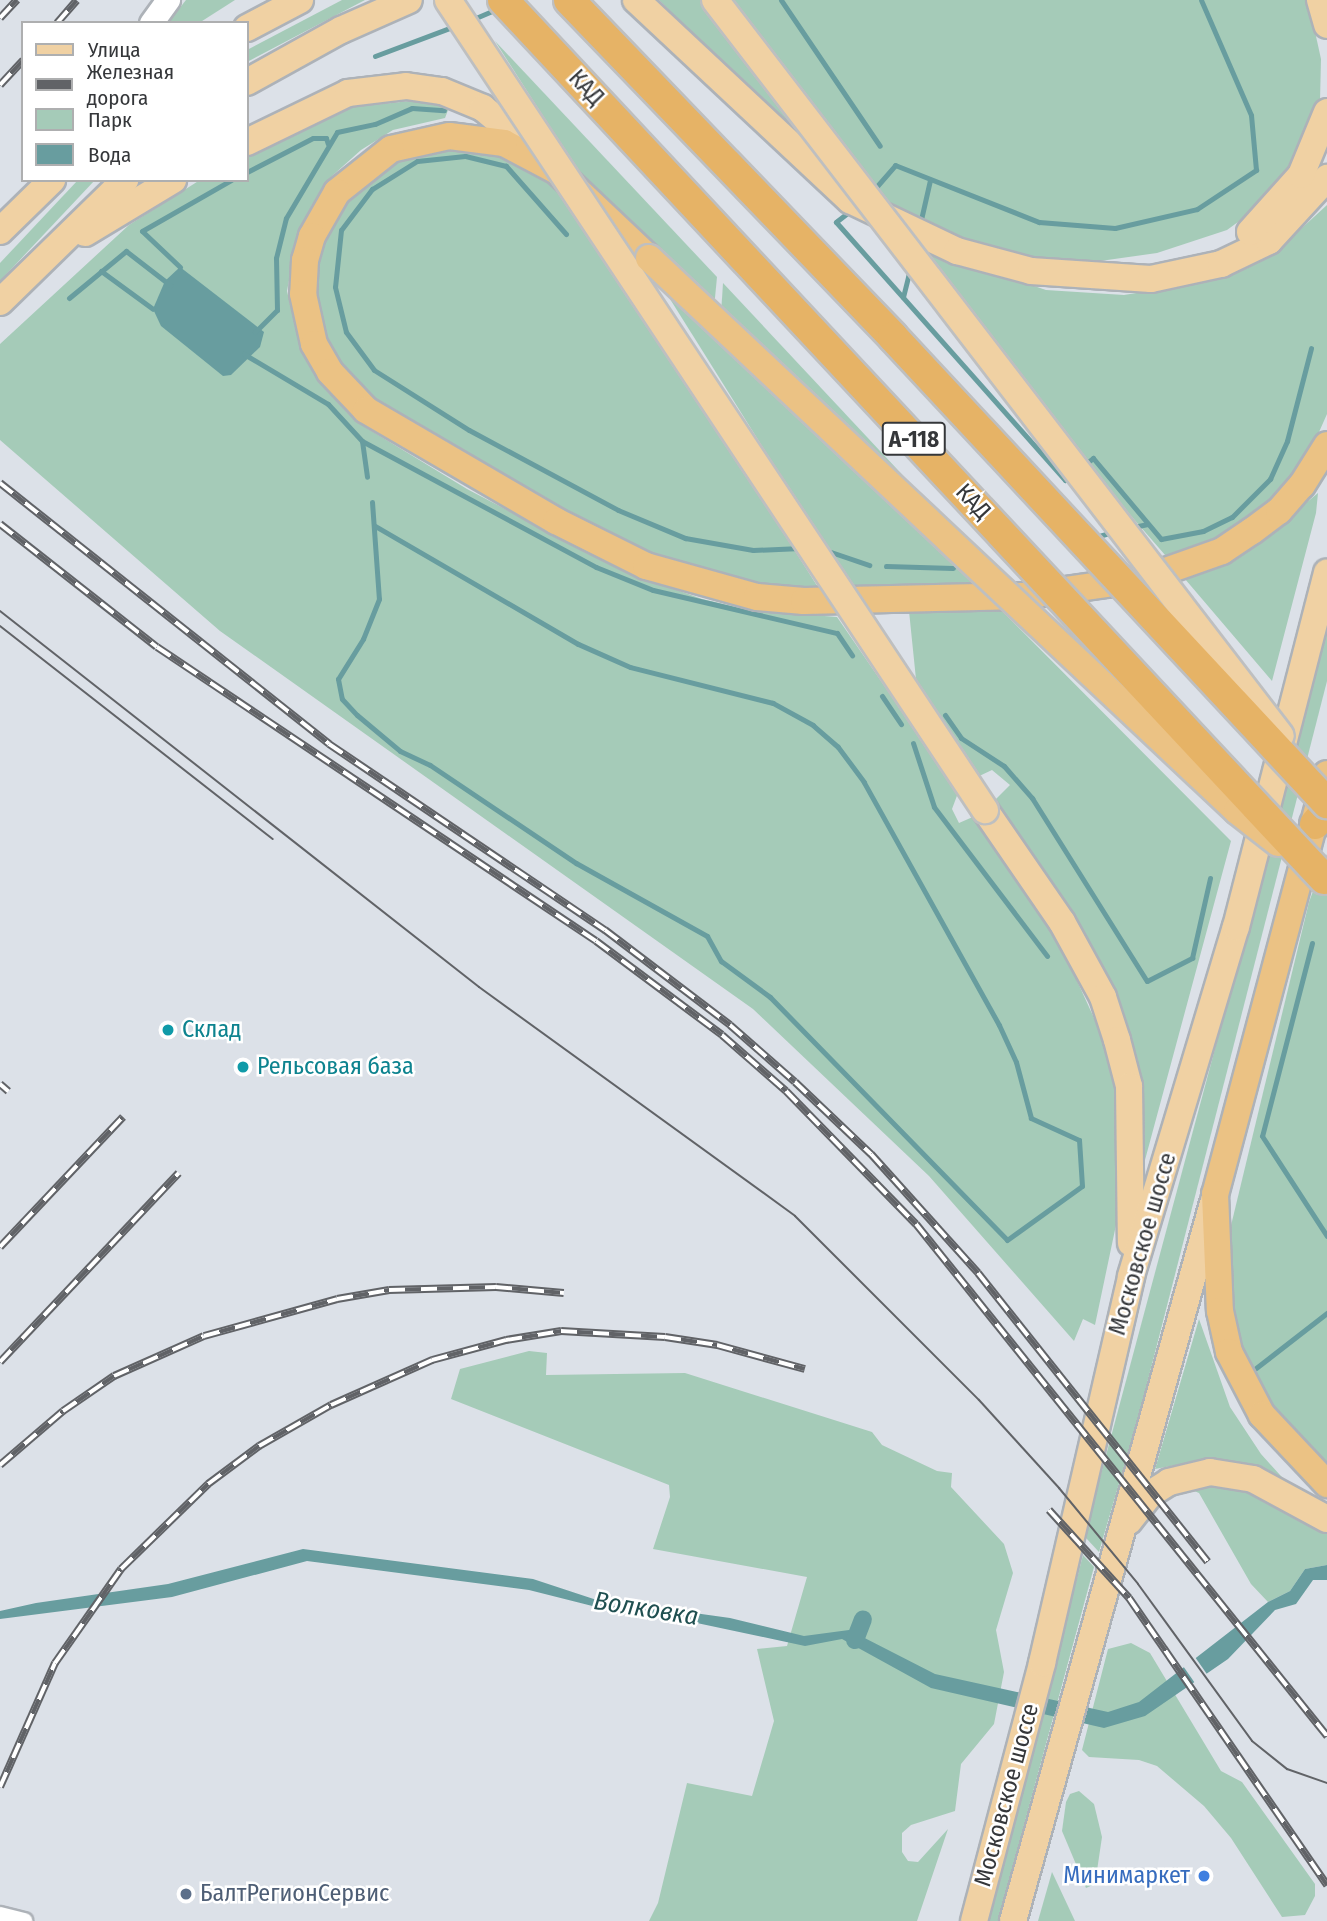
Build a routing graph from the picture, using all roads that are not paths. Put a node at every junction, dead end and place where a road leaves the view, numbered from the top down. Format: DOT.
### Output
graph roads {
  1 [pos="168,0"];
  2 [pos="299,0"];
  3 [pos="409,0"];
  4 [pos="449,0"];
  5 [pos="503,0"];
  6 [pos="569,0"];
  7 [pos="636,0"];
  8 [pos="715,0"];
  9 [pos="1320,0"];
  10 [pos="152,21"];
  11 [pos="1327,25"];
  12 [pos="248,27"];
  13 [pos="248,81"];
  14 [pos="1327,113"];
  15 [pos="248,142"];
  16 [pos="557,171"];
  17 [pos="1327,178"];
  18 [pos="32,182"];
  19 [pos="49,182"];
  20 [pos="123,182"];
  21 [pos="170,182"];
  22 [pos="7,223"];
  23 [pos="48,256"];
  24 [pos="1077,275"];
  25 [pos="0,302"];
  26 [pos="1327,445"];
  27 [pos="1327,572"];
  28 [pos="1327,774"];
  29 [pos="1327,796"];
  30 [pos="1323,812"];
  31 [pos="1325,881"];
  32 [pos="1215,1194"];
  33 [pos="1131,1276"];
  34 [pos="1327,1483"];
  35 [pos="1327,1519"];
  36 [pos="1119,1537"];
  37 [pos="0,1915"];
  38 [pos="24,1921"];
  39 [pos="974,1921"];
  40 [pos="1013,1921"];
  1 -- 10 [label="main road"];
  2 -- 12 [label="main road"];
  3 -- 13 [label="main road"];
  4 -- 33 [label="main road, bridge"];
  5 -- 31 [label="highway, КАД / А-118, bridge"];
  6 -- 30 [label="highway, КАД / А-118, bridge"];
  7 -- 24 [label="main road, bridge"];
  8 -- 29 [label="main road, bridge"];
  9 -- 11 [label="main road"];
  14 -- 24 [label="main road"];
  15 -- 16 [label="main road"];
  16 -- 26 [label="highway"];
  16 -- 31 [label="highway, bridge"];
  17 -- 24 [label="main road"];
  18 -- 22 [label="main road"];
  19 -- 22 [label="main road"];
  20 -- 23 [label="main road"];
  21 -- 23 [label="main road"];
  23 -- 25 [label="main road"];
  27 -- 33 [label="main road, Московское шоссе"];
  28 -- 30 [label="highway, Московское шоссе"];
  30 -- 32 [label="highway, Московское шоссе"];
  32 -- 34 [label="highway"];
  32 -- 36 [label="main road, Московское шоссе"];
  33 -- 39 [label="main road, Московское шоссе"];
  35 -- 36 [label="main road"];
  36 -- 40 [label="main road, Московское шоссе"];
  37 -- 38 [label="street"];
}
